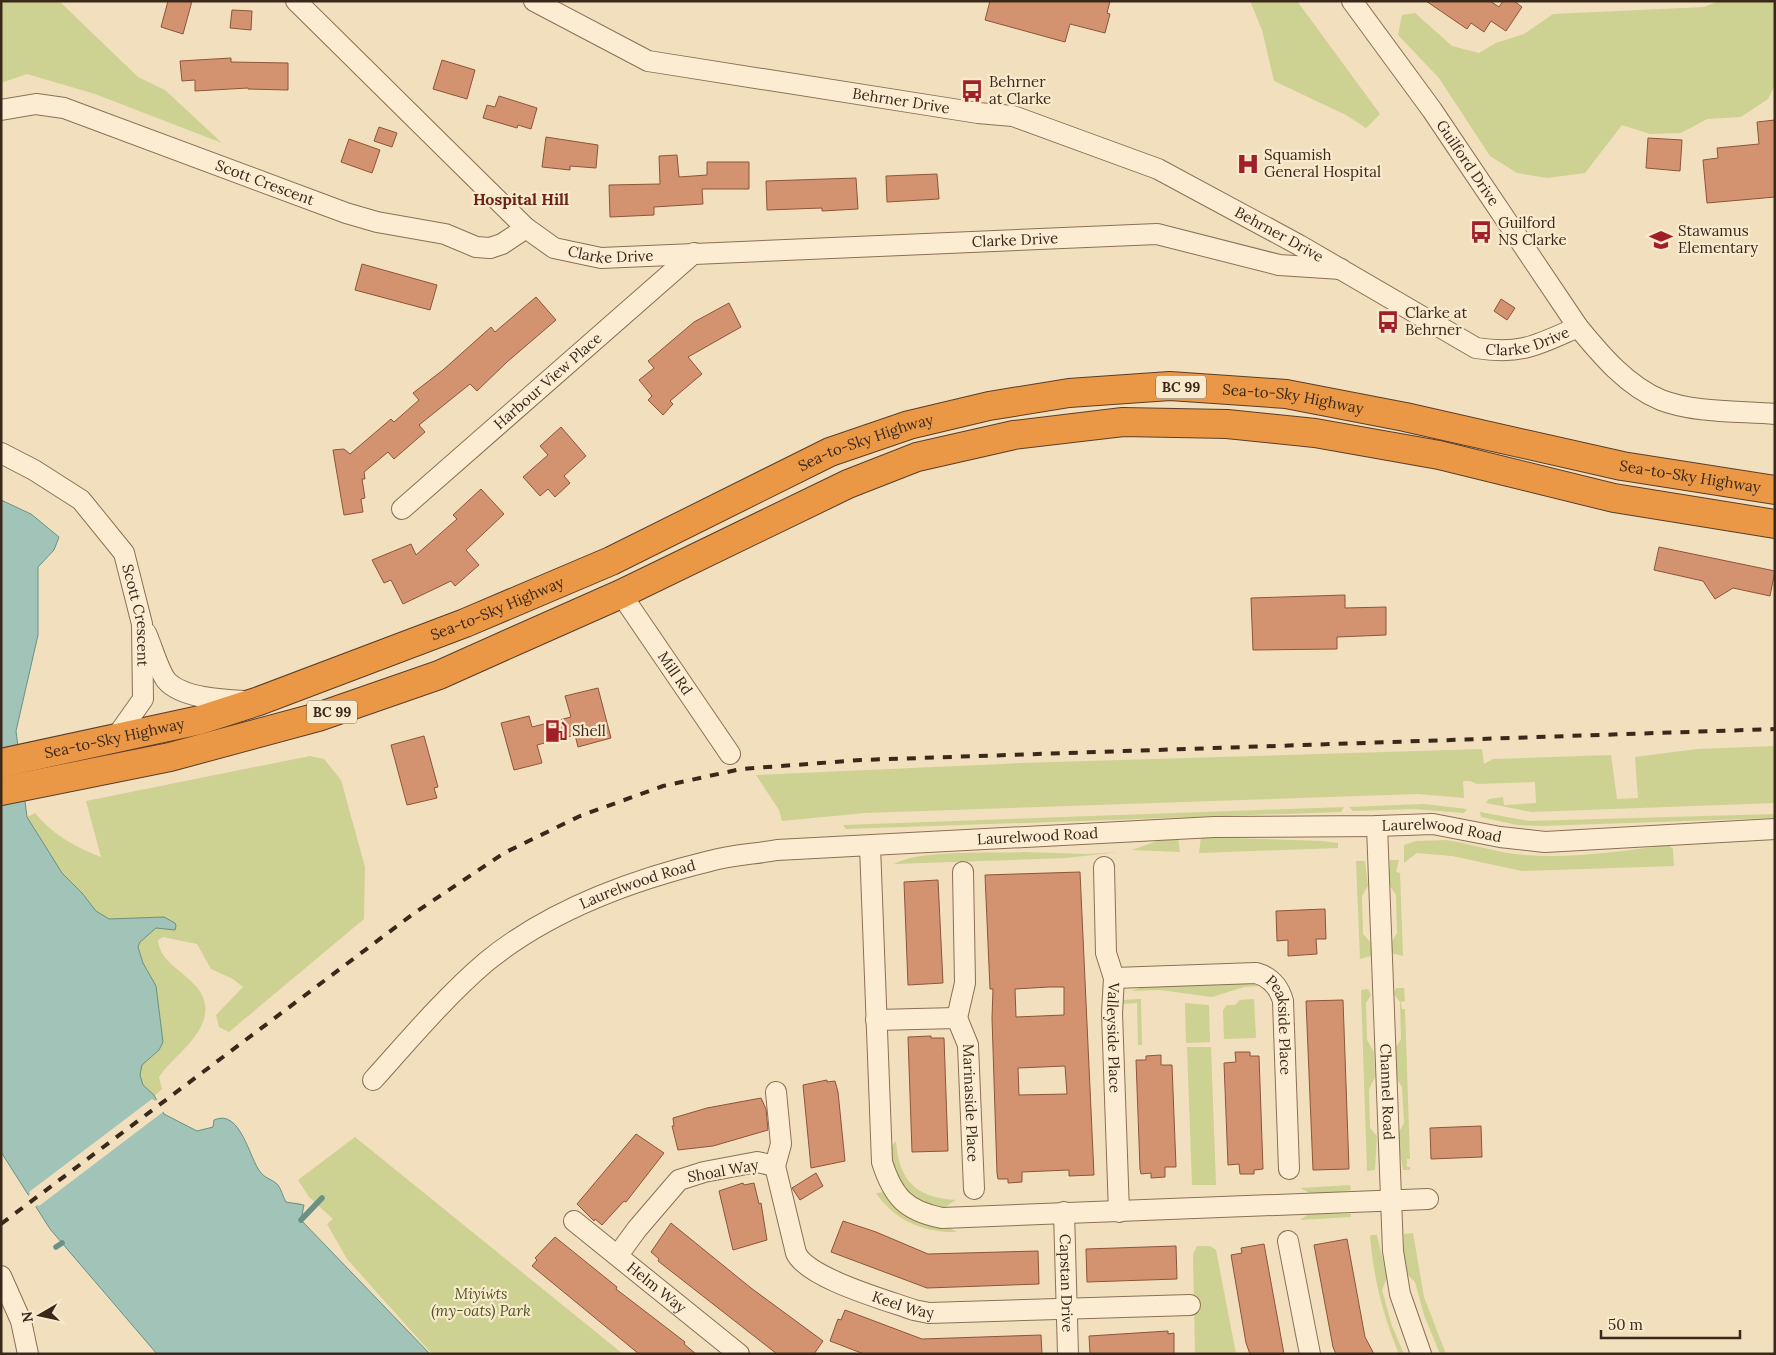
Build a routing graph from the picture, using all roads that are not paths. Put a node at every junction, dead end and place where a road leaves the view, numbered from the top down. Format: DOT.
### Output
graph roads {
  1 [pos="296,1"];
  2 [pos="534,1"];
  3 [pos="1352,1"];
  4 [pos="1,110"];
  5 [pos="526,228"];
  6 [pos="694,253"];
  7 [pos="1341,269"];
  8 [pos="1578,327"];
  9 [pos="961,413"];
  10 [pos="1775,414"];
  11 [pos="1,453"];
  12 [pos="1775,490"];
  13 [pos="402,509"];
  14 [pos="1775,524"];
  15 [pos="621,594"];
  16 [pos="142,624"];
  17 [pos="259,701"];
  18 [pos="114,740"];
  19 [pos="730,754"];
  20 [pos="14,761"];
  21 [pos="1,791"];
  22 [pos="1377,826"];
  23 [pos="1775,828"];
  24 [pos="870,846"];
  25 [pos="1104,866"];
  26 [pos="963,872"];
  27 [pos="1114,978"];
  28 [pos="957,1018"];
  29 [pos="876,1020"];
  30 [pos="372,1080"];
  31 [pos="776,1092"];
  32 [pos="775,1166"];
  33 [pos="1288,1169"];
  34 [pos="974,1188"];
  35 [pos="1428,1199"];
  36 [pos="1390,1201"];
  37 [pos="1064,1212"];
  38 [pos="1119,1212"];
  39 [pos="574,1221"];
  40 [pos="1288,1241"];
  41 [pos="618,1255"];
  42 [pos="1,1276"];
  43 [pos="1190,1305"];
  44 [pos="1067,1309"];
  45 [pos="28,1354"];
  46 [pos="739,1354"];
  47 [pos="1068,1354"];
  48 [pos="1310,1354"];
  49 [pos="1421,1354"];
  1 -- 5 [label="street, Clarke Drive"];
  2 -- 7 [label="street, Behrner Drive"];
  3 -- 8 [label="street, Guilford Drive"];
  4 -- 5 [label="street, Scott Crescent"];
  5 -- 6 [label="street, Clarke Drive"];
  6 -- 7 [label="street, Clarke Drive"];
  6 -- 13 [label="street, Harbour View Place"];
  7 -- 8 [label="street, Clarke Drive"];
  8 -- 10 [label="street, Clarke Drive"];
  9 -- 12 [label="highway, Sea-to-Sky Highway / BC 99"];
  9 -- 15 [label="highway"];
  9 -- 17 [label="highway, Sea-to-Sky Highway / BC 99"];
  11 -- 16 [label="street, Scott Crescent"];
  14 -- 15 [label="highway, Sea-to-Sky Highway / BC 99"];
  15 -- 17 [label="highway"];
  15 -- 19 [label="street, Mill Rd"];
  15 -- 21 [label="highway, Sea-to-Sky Highway / BC 99"];
  16 -- 17 [label="street"];
  16 -- 18 [label="street, Scott Crescent"];
  17 -- 18 [label="highway, Sea-to-Sky Highway / BC 99"];
  18 -- 20 [label="highway, Sea-to-Sky Highway / BC 99"];
  22 -- 23 [label="street, Laurelwood Road"];
  22 -- 24 [label="street, Laurelwood Road"];
  22 -- 36 [label="street, Channel Road"];
  24 -- 29 [label="street"];
  24 -- 30 [label="street, Laurelwood Road"];
  25 -- 27 [label="street, Valleyside Place"];
  26 -- 28 [label="street"];
  27 -- 33 [label="street, Peakside Place"];
  27 -- 38 [label="street, Valleyside Place"];
  28 -- 29 [label="street"];
  28 -- 34 [label="street, Marinaside Place"];
  29 -- 37 [label="street"];
  31 -- 32 [label="street, Keel Way"];
  32 -- 41 [label="street, Shoal Way"];
  32 -- 44 [label="street, Keel Way"];
  35 -- 36 [label="street"];
  36 -- 38 [label="street"];
  36 -- 49 [label="street, Channel Road"];
  37 -- 38 [label="street"];
  37 -- 44 [label="street, Capstan Drive"];
  39 -- 41 [label="street, Helm Way"];
  40 -- 48 [label="street"];
  41 -- 46 [label="street, Helm Way"];
  42 -- 45 [label="street"];
  43 -- 44 [label="street, Keel Way"];
  44 -- 47 [label="street, Capstan Drive"];
}
